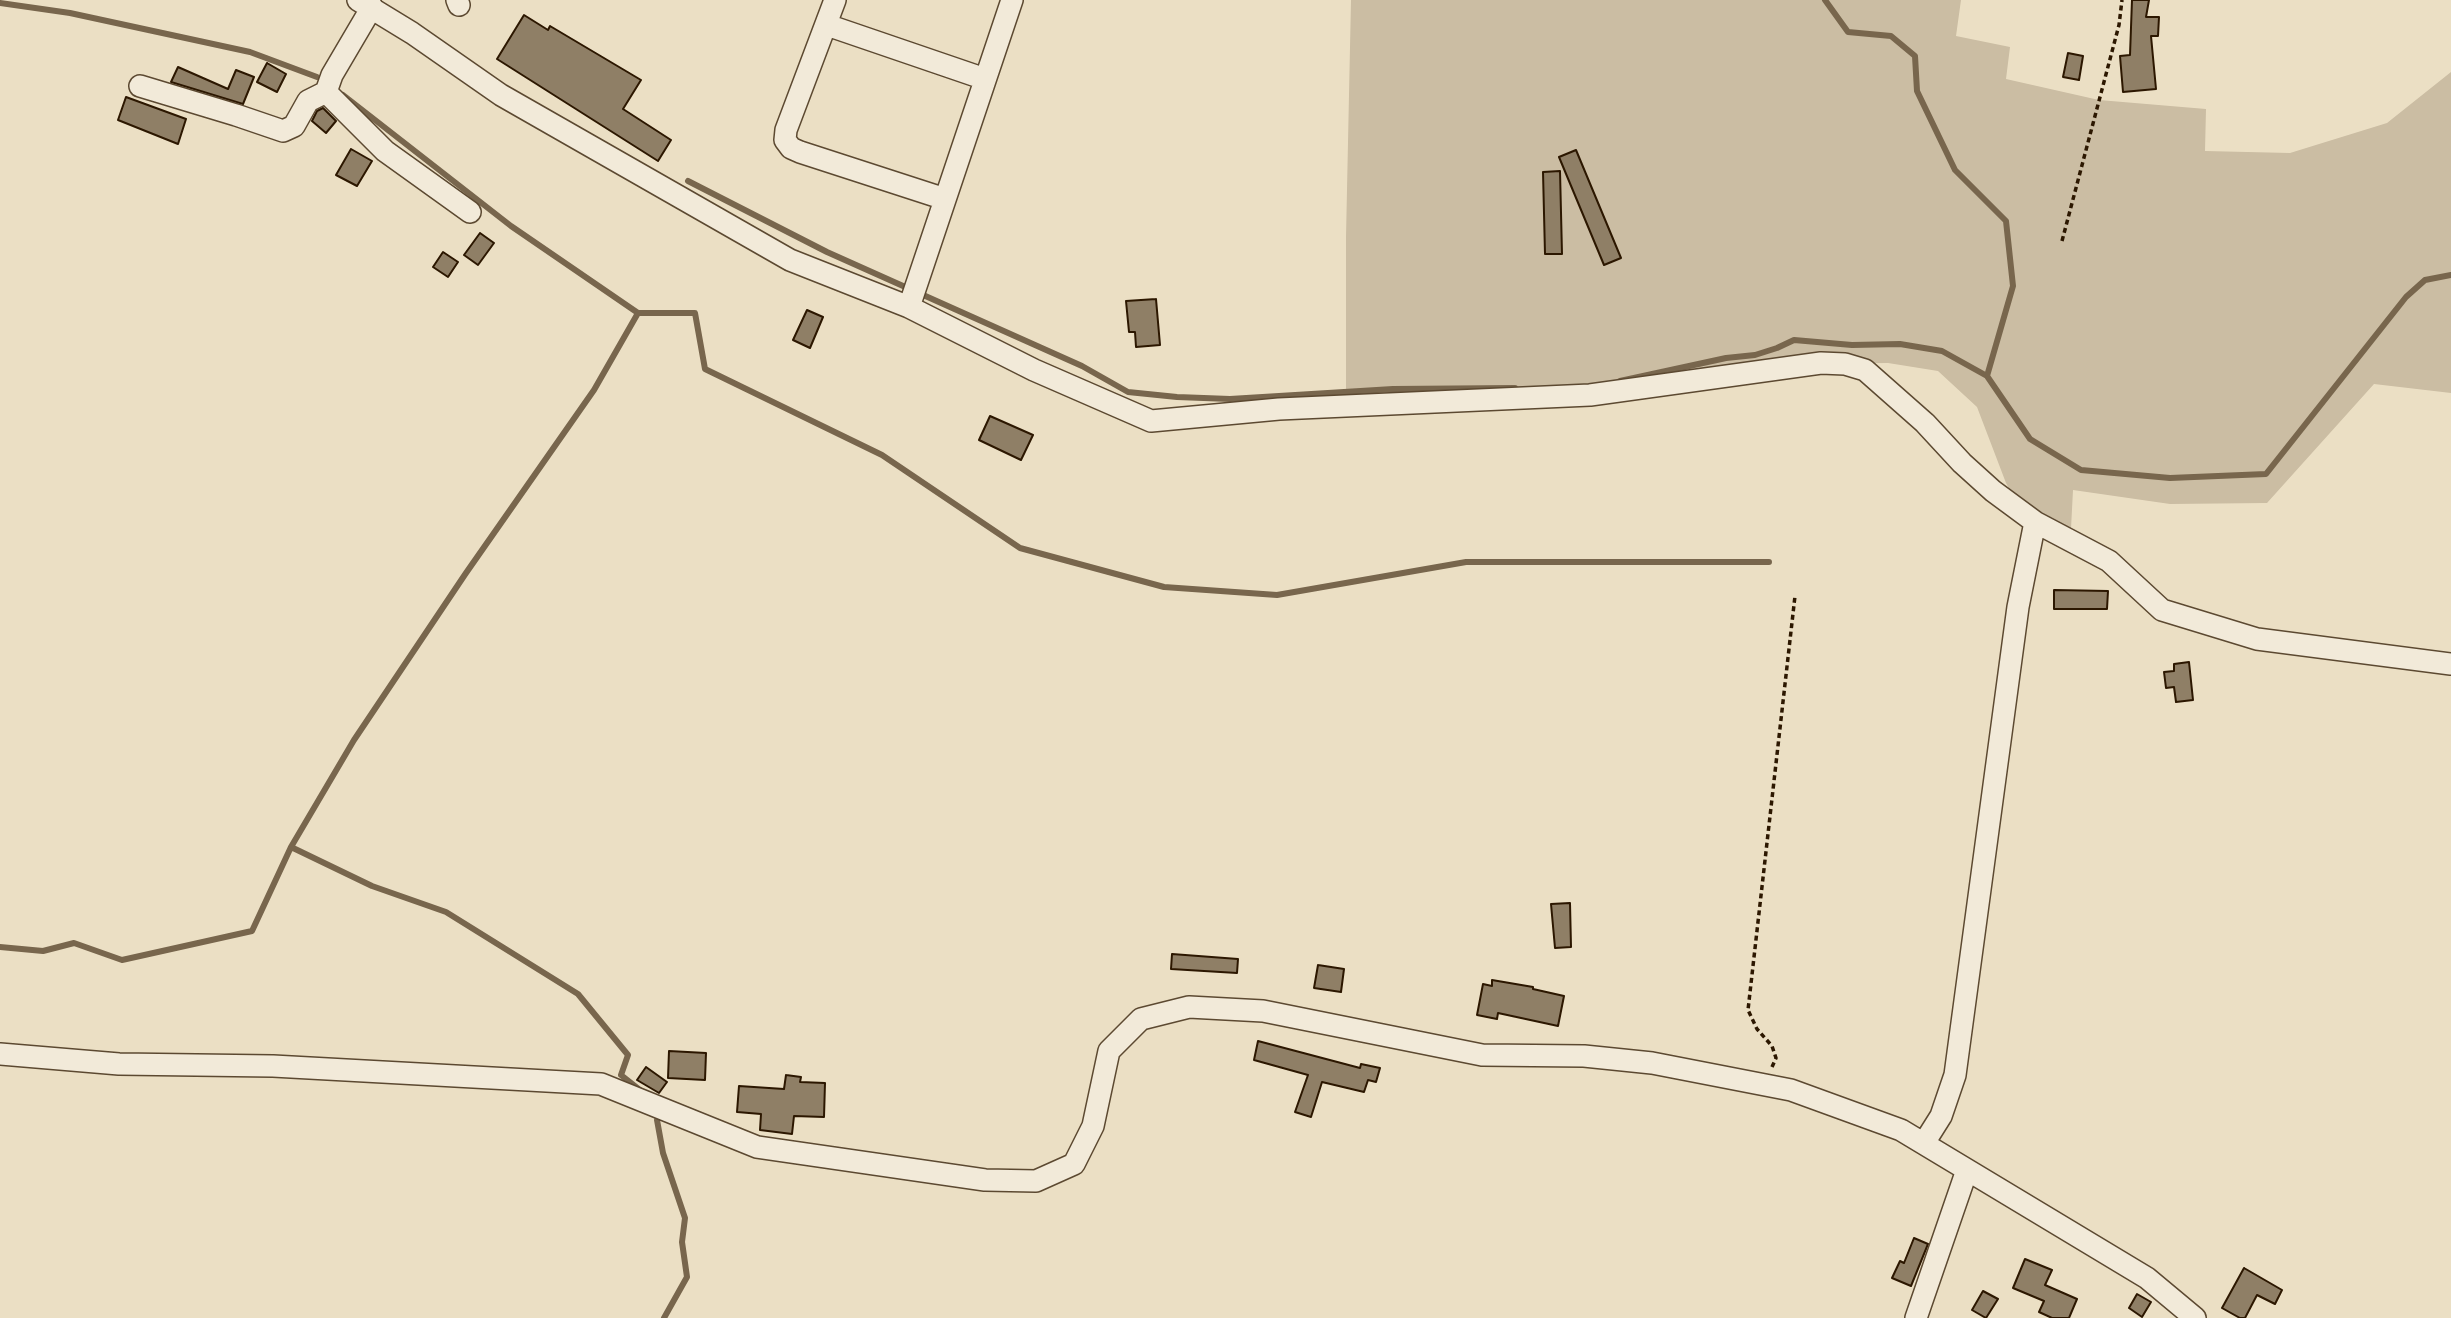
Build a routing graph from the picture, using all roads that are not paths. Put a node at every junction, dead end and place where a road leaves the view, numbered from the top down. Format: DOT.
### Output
graph roads {
  1 [pos="835,0"];
  2 [pos="1012,0"];
  3 [pos="365,4"];
  4 [pos="827,25"];
  5 [pos="985,79"];
  6 [pos="140,86"];
  7 [pos="326,92"];
  8 [pos="945,199"];
  9 [pos="470,212"];
  10 [pos="910,305"];
  11 [pos="2035,522"];
  12 [pos="2451,664"];
  13 [pos="0,1054"];
  14 [pos="1924,1143"];
  15 [pos="1967,1170"];
  16 [pos="1916,1318"];
  17 [pos="2195,1318"];
  1 -- 4 [label="street"];
  2 -- 5 [label="street"];
  3 -- 7 [label="street"];
  3 -- 10 [label="street"];
  4 -- 5 [label="street"];
  4 -- 8 [label="street"];
  5 -- 8 [label="street"];
  6 -- 7 [label="street"];
  7 -- 9 [label="street"];
  8 -- 10 [label="street"];
  10 -- 11 [label="street"];
  11 -- 12 [label="street"];
  11 -- 14 [label="street"];
  13 -- 14 [label="street"];
  14 -- 15 [label="street"];
  15 -- 16 [label="street"];
  15 -- 17 [label="street"];
}
